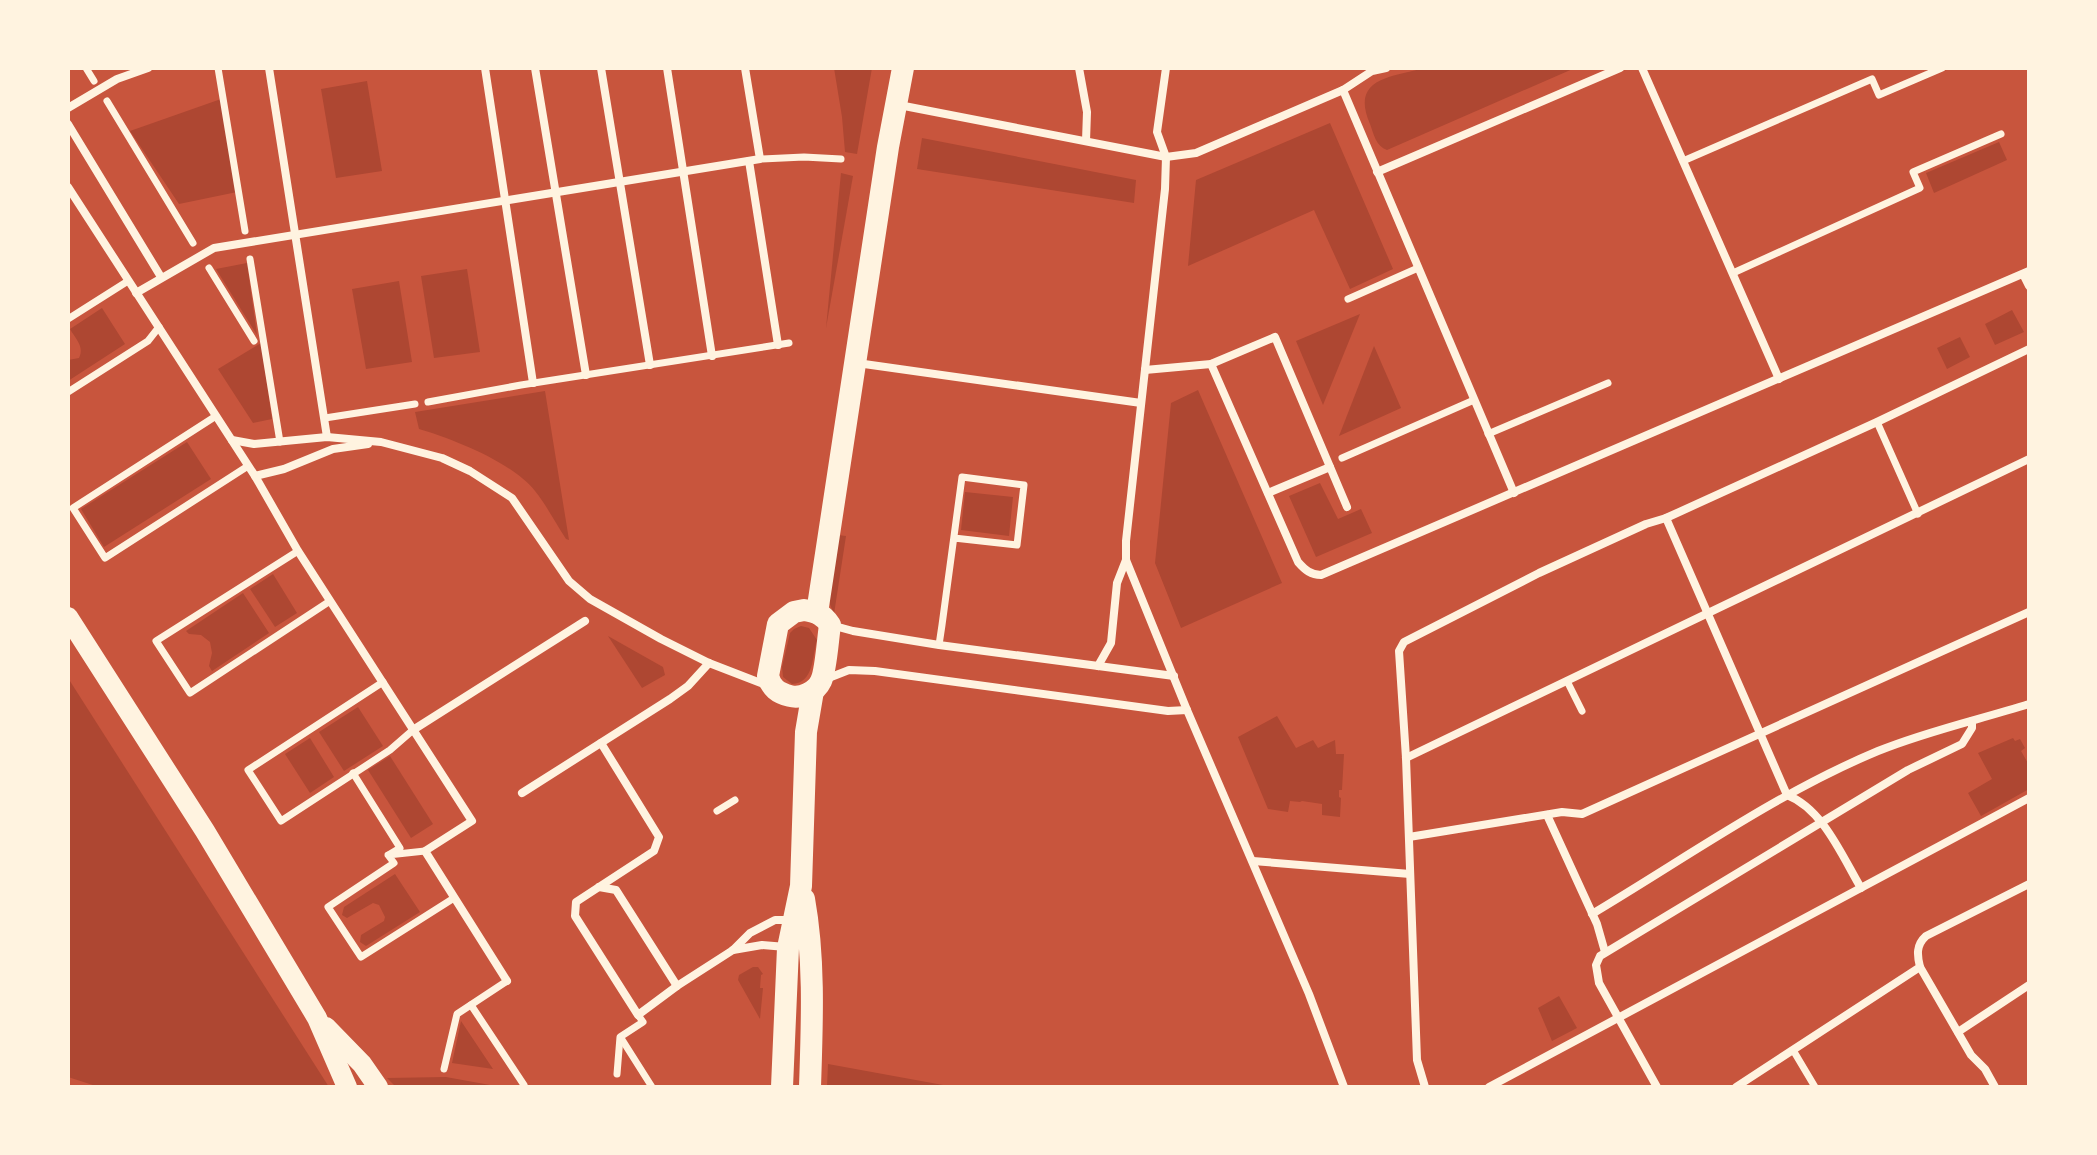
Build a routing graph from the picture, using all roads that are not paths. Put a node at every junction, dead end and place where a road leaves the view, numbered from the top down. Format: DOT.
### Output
graph roads {
  1 [pos="86,68"];
  2 [pos="148,68"];
  3 [pos="218,68"];
  4 [pos="269,68"];
  5 [pos="485,68"];
  6 [pos="535,68"];
  7 [pos="601,68"];
  8 [pos="667,68"];
  9 [pos="745,68"];
  10 [pos="903,68"];
  11 [pos="1079,68"];
  12 [pos="1166,68"];
  13 [pos="1386,68"];
  14 [pos="1620,68"];
  15 [pos="1642,68"];
  16 [pos="1942,68"];
  17 [pos="1371,70"];
  18 [pos="94,81"];
  19 [pos="1343,90"];
  20 [pos="107,101"];
  21 [pos="897,105"];
  22 [pos="68,108"];
  23 [pos="68,124"];
  24 [pos="2001,134"];
  25 [pos="1086,141"];
  26 [pos="1166,157"];
  27 [pos="760,159"];
  28 [pos="841,159"];
  29 [pos="749,161"];
  30 [pos="1683,161"];
  31 [pos="684,172"];
  32 [pos="1377,172"];
  33 [pos="620,182"];
  34 [pos="68,187"];
  35 [pos="556,192"];
  36 [pos="506,200"];
  37 [pos="72,201"];
  38 [pos="245,231"];
  39 [pos="295,233"];
  40 [pos="193,243"];
  41 [pos="250,259"];
  42 [pos="209,268"];
  43 [pos="1418,268"];
  44 [pos="2026,272"];
  45 [pos="1733,273"];
  46 [pos="161,277"];
  47 [pos="128,281"];
  48 [pos="2029,286"];
  49 [pos="136,293"];
  50 [pos="1348,299"];
  51 [pos="68,319"];
  52 [pos="159,327"];
  53 [pos="254,341"];
  54 [pos="789,343"];
  55 [pos="778,345"];
  56 [pos="2029,349"];
  57 [pos="712,356"];
  58 [pos="856,363"];
  59 [pos="1211,364"];
  60 [pos="650,365"];
  61 [pos="1145,370"];
  62 [pos="586,375"];
  63 [pos="1779,379"];
  64 [pos="533,383"];
  65 [pos="1608,383"];
  66 [pos="68,392"];
  67 [pos="1474,400"];
  68 [pos="428,402"];
  69 [pos="1141,403"];
  70 [pos="415,404"];
  71 [pos="216,416"];
  72 [pos="325,418"];
  73 [pos="1877,422"];
  74 [pos="1488,434"];
  75 [pos="327,437"];
  76 [pos="232,440"];
  77 [pos="280,442"];
  78 [pos="381,442"];
  79 [pos="1342,458"];
  80 [pos="2029,459"];
  81 [pos="248,466"];
  82 [pos="1330,467"];
  83 [pos="255,476"];
  84 [pos="1268,493"];
  85 [pos="1514,493"];
  86 [pos="1347,507"];
  87 [pos="1918,514"];
  88 [pos="1666,518"];
  89 [pos="954,538"];
  90 [pos="298,551"];
  91 [pos="1126,560"];
  92 [pos="330,601"];
  93 [pos="2029,612"];
  94 [pos="1708,614"];
  95 [pos="68,617"];
  96 [pos="824,619"];
  97 [pos="585,621"];
  98 [pos="939,645"];
  99 [pos="709,663"];
  100 [pos="1098,666"];
  101 [pos="1174,676"];
  102 [pos="745,678"];
  103 [pos="770,679"];
  104 [pos="1567,681"];
  105 [pos="383,682"];
  106 [pos="810,690"];
  107 [pos="2029,704"];
  108 [pos="1187,710"];
  109 [pos="1582,711"];
  110 [pos="1972,721"];
  111 [pos="413,730"];
  112 [pos="1761,734"];
  113 [pos="601,743"];
  114 [pos="1406,758"];
  115 [pos="353,773"];
  116 [pos="522,793"];
  117 [pos="1787,795"];
  118 [pos="2029,798"];
  119 [pos="735,800"];
  120 [pos="717,811"];
  121 [pos="1547,815"];
  122 [pos="1822,822"];
  123 [pos="1409,837"];
  124 [pos="425,851"];
  125 [pos="388,855"];
  126 [pos="1253,861"];
  127 [pos="627,867"];
  128 [pos="1410,874"];
  129 [pos="2029,884"];
  130 [pos="599,886"];
  131 [pos="1861,888"];
  132 [pos="616,890"];
  133 [pos="454,898"];
  134 [pos="1592,914"];
  135 [pos="801,922"];
  136 [pos="788,948"];
  137 [pos="733,950"];
  138 [pos="1605,952"];
  139 [pos="1920,967"];
  140 [pos="507,981"];
  141 [pos="2029,985"];
  142 [pos="677,986"];
  143 [pos="471,1005"];
  144 [pos="638,1015"];
  145 [pos="317,1018"];
  146 [pos="1618,1019"];
  147 [pos="1958,1032"];
  148 [pos="620,1037"];
  149 [pos="1793,1050"];
  150 [pos="444,1069"];
  151 [pos="617,1074"];
  152 [pos="524,1085"];
  153 [pos="347,1087"];
  154 [pos="378,1087"];
  155 [pos="652,1087"];
  156 [pos="782,1087"];
  157 [pos="810,1087"];
  158 [pos="1344,1087"];
  159 [pos="1425,1087"];
  160 [pos="1489,1087"];
  161 [pos="1657,1087"];
  162 [pos="1736,1087"];
  163 [pos="1815,1087"];
  164 [pos="1995,1087"];
  1 -- 18 [label="street"];
  2 -- 22 [label="street"];
  3 -- 38 [label="street"];
  4 -- 39 [label="street"];
  5 -- 36 [label="street"];
  6 -- 35 [label="street"];
  7 -- 33 [label="street"];
  8 -- 31 [label="street"];
  9 -- 27 [label="street"];
  10 -- 21 [label="highway"];
  11 -- 25 [label="street"];
  12 -- 26 [label="street"];
  13 -- 17 [label="street"];
  14 -- 32 [label="street"];
  15 -- 30 [label="street"];
  16 -- 30 [label="street"];
  17 -- 19 [label="street"];
  19 -- 26 [label="street"];
  19 -- 32 [label="street"];
  20 -- 40 [label="street"];
  21 -- 25 [label="street"];
  21 -- 58 [label="highway"];
  23 -- 46 [label="street"];
  24 -- 45 [label="street"];
  25 -- 26 [label="street"];
  26 -- 61 [label="street"];
  27 -- 28 [label="street"];
  27 -- 29 [label="street"];
  29 -- 31 [label="street"];
  29 -- 55 [label="street"];
  30 -- 45 [label="street"];
  31 -- 33 [label="street"];
  31 -- 57 [label="street"];
  32 -- 43 [label="street"];
  33 -- 35 [label="street"];
  33 -- 60 [label="street"];
  34 -- 37 [label="street"];
  35 -- 36 [label="street"];
  35 -- 62 [label="street"];
  36 -- 39 [label="street"];
  36 -- 64 [label="street"];
  37 -- 47 [label="street"];
  39 -- 46 [label="street"];
  39 -- 72 [label="street"];
  41 -- 77 [label="street"];
  42 -- 53 [label="street"];
  43 -- 50 [label="street"];
  43 -- 67 [label="street"];
  44 -- 48 [label="street"];
  44 -- 63 [label="street"];
  45 -- 63 [label="street"];
  46 -- 49 [label="street"];
  47 -- 49 [label="street"];
  47 -- 51 [label="street"];
  49 -- 52 [label="street"];
  52 -- 66 [label="street"];
  52 -- 71 [label="street"];
  54 -- 55 [label="street"];
  55 -- 57 [label="street"];
  56 -- 73 [label="street"];
  57 -- 60 [label="street"];
  58 -- 69 [label="street"];
  58 -- 96 [label="highway"];
  59 -- 61 [label="street"];
  59 -- 82 [label="street"];
  59 -- 84 [label="street"];
  60 -- 62 [label="street"];
  61 -- 69 [label="street"];
  62 -- 64 [label="street"];
  63 -- 85 [label="street"];
  64 -- 68 [label="street"];
  65 -- 74 [label="street"];
  67 -- 74 [label="street"];
  67 -- 79 [label="street"];
  69 -- 91 [label="street"];
  70 -- 72 [label="street"];
  71 -- 76 [label="street"];
  71 -- 81 [label="street"];
  72 -- 75 [label="street"];
  73 -- 87 [label="street"];
  73 -- 88 [label="street"];
  74 -- 85 [label="street"];
  75 -- 77 [label="street"];
  75 -- 78 [label="street"];
  76 -- 77 [label="street"];
  76 -- 81 [label="street"];
  78 -- 83 [label="street"];
  78 -- 99 [label="street"];
  80 -- 87 [label="street"];
  81 -- 83 [label="street"];
  82 -- 84 [label="street"];
  82 -- 86 [label="street"];
  83 -- 90 [label="street"];
  84 -- 85 [label="street"];
  87 -- 94 [label="street"];
  88 -- 94 [label="street"];
  88 -- 114 [label="street"];
  89 -- 89 [label="street"];
  89 -- 98 [label="street"];
  90 -- 92 [label="street"];
  90 -- 92 [label="street"];
  91 -- 100 [label="street"];
  91 -- 101 [label="street"];
  92 -- 105 [label="street"];
  93 -- 112 [label="street"];
  94 -- 104 [label="street"];
  94 -- 112 [label="street"];
  95 -- 145 [label="main road"];
  96 -- 98 [label="street"];
  96 -- 103 [label="highway"];
  96 -- 106 [label="highway"];
  97 -- 111 [label="street"];
  98 -- 100 [label="street"];
  99 -- 102 [label="street"];
  99 -- 113 [label="street"];
  100 -- 101 [label="street"];
  101 -- 108 [label="street"];
  102 -- 103 [label="street"];
  102 -- 103 [label="street"];
  103 -- 106 [label="highway"];
  104 -- 109 [label="street"];
  104 -- 114 [label="street"];
  105 -- 111 [label="street"];
  105 -- 115 [label="street"];
  106 -- 108 [label="street"];
  106 -- 135 [label="highway"];
  107 -- 110 [label="street"];
  108 -- 126 [label="street"];
  110 -- 117 [label="street"];
  110 -- 122 [label="street"];
  111 -- 115 [label="street"];
  111 -- 124 [label="street"];
  112 -- 117 [label="street"];
  112 -- 121 [label="street"];
  113 -- 116 [label="street"];
  113 -- 127 [label="street"];
  114 -- 123 [label="street"];
  115 -- 125 [label="street"];
  117 -- 122 [label="street"];
  117 -- 134 [label="street"];
  118 -- 131 [label="street"];
  119 -- 120 [label="street"];
  121 -- 123 [label="street"];
  121 -- 134 [label="street"];
  122 -- 131 [label="street"];
  122 -- 138 [label="street"];
  123 -- 128 [label="street"];
  124 -- 125 [label="street"];
  124 -- 133 [label="street"];
  125 -- 133 [label="street"];
  126 -- 128 [label="street"];
  126 -- 158 [label="street"];
  127 -- 130 [label="street"];
  127 -- 132 [label="street"];
  128 -- 159 [label="street"];
  129 -- 139 [label="street"];
  130 -- 132 [label="street"];
  130 -- 144 [label="street"];
  131 -- 146 [label="street"];
  132 -- 142 [label="street"];
  133 -- 140 [label="street"];
  134 -- 138 [label="street"];
  135 -- 136 [label="highway"];
  135 -- 137 [label="street"];
  135 -- 157 [label="highway"];
  136 -- 137 [label="street"];
  136 -- 156 [label="highway"];
  137 -- 142 [label="street"];
  138 -- 146 [label="street"];
  139 -- 147 [label="street"];
  139 -- 149 [label="street"];
  140 -- 143 [label="street"];
  141 -- 147 [label="street"];
  142 -- 144 [label="street"];
  143 -- 150 [label="street"];
  143 -- 152 [label="street"];
  144 -- 148 [label="street"];
  145 -- 153 [label="main road"];
  145 -- 154 [label="main road"];
  146 -- 160 [label="street"];
  146 -- 161 [label="street"];
  147 -- 164 [label="street"];
  148 -- 151 [label="street"];
  148 -- 155 [label="street"];
  149 -- 162 [label="street"];
  149 -- 163 [label="street"];
}
